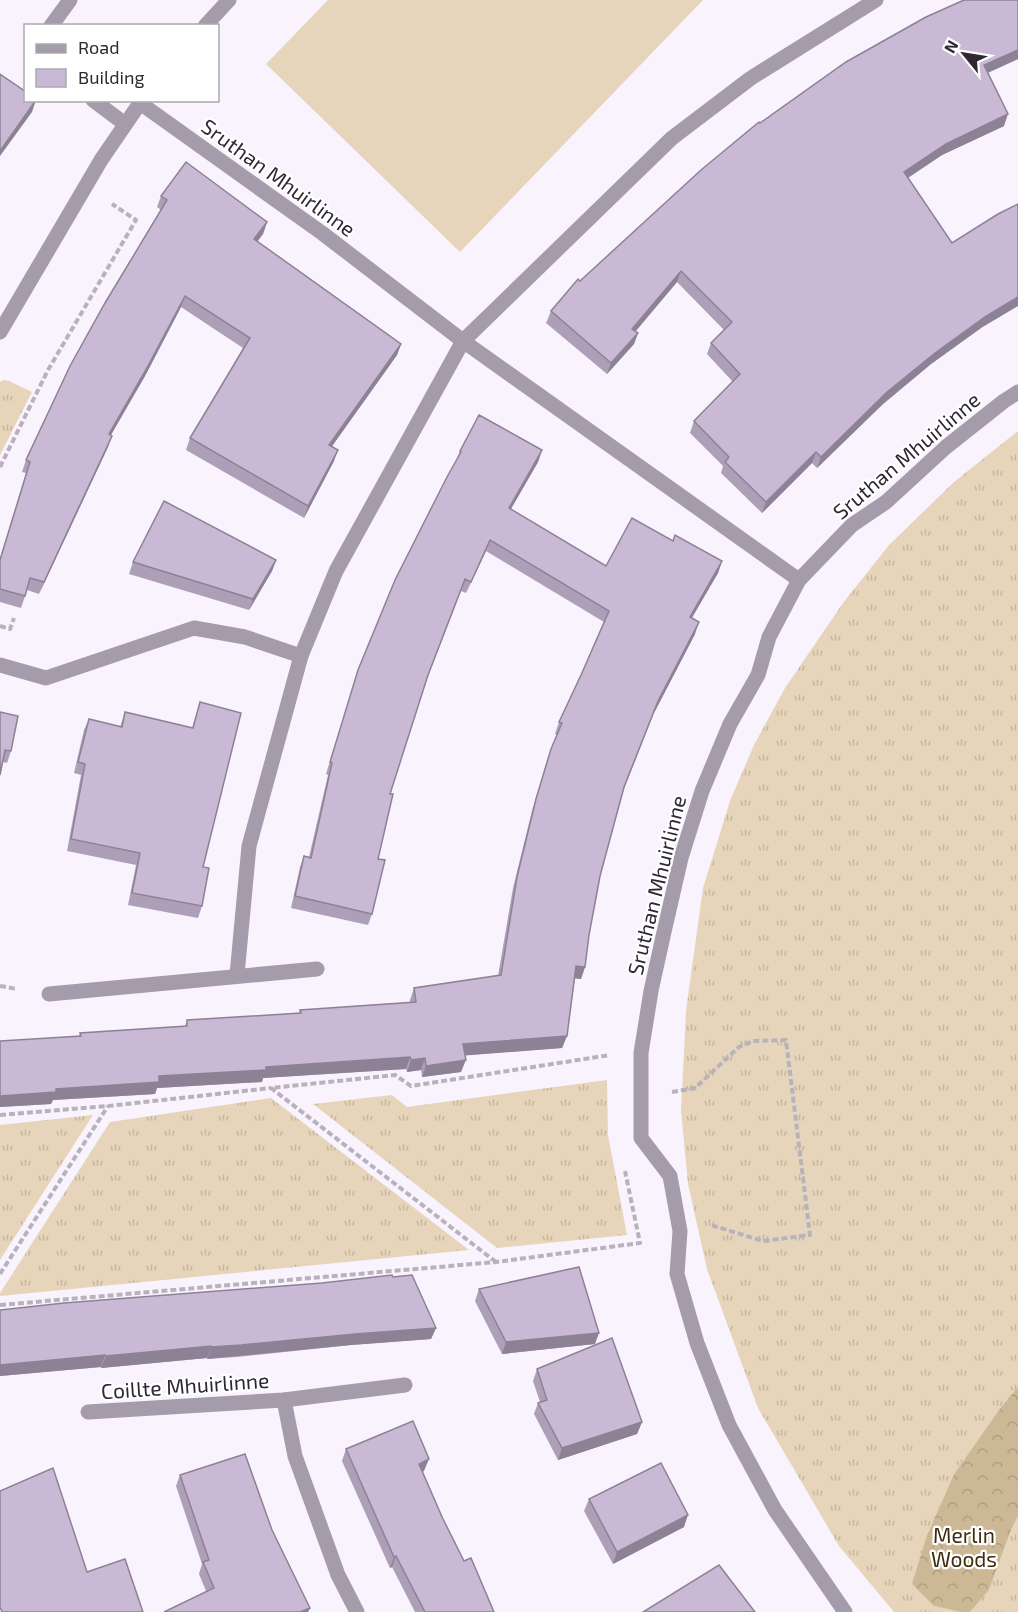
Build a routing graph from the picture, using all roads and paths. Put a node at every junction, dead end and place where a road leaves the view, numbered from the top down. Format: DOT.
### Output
graph roads {
  1 [pos="70,0"];
  2 [pos="229,0"];
  3 [pos="876,0"];
  4 [pos="52,24"];
  5 [pos="208,24"];
  6 [pos="96,102"];
  7 [pos="141,102"];
  8 [pos="125,124"];
  9 [pos="111,204"];
  10 [pos="0,332"];
  11 [pos="463,341"];
  12 [pos="1018,392"];
  13 [pos="0,467"];
  14 [pos="799,580"];
  15 [pos="14,618"];
  16 [pos="0,626"];
  17 [pos="301,656"];
  18 [pos="0,665"];
  19 [pos="317,969"];
  20 [pos="237,975"];
  21 [pos="49,994"];
  22 [pos="617,1054"];
  23 [pos="271,1088"];
  24 [pos="641,1097"];
  25 [pos="108,1106"];
  26 [pos="0,1115"];
  27 [pos="623,1162"];
  28 [pos="677,1214"];
  29 [pos="496,1262"];
  30 [pos="0,1274"];
  31 [pos="0,1305"];
  32 [pos="405,1385"];
  33 [pos="284,1400"];
  34 [pos="88,1412"];
  35 [pos="357,1612"];
  36 [pos="845,1612"];
  1 -- 4 [label="street"];
  2 -- 5 [label="street"];
  3 -- 11 [label="street"];
  6 -- 8 [label="street"];
  7 -- 8 [label="street, Sruthan Mhuirlinne"];
  7 -- 11 [label="street, Sruthan Mhuirlinne"];
  8 -- 10 [label="street, Sruthan Mhuirlinne"];
  9 -- 13 [label="path"];
  11 -- 14 [label="street, Sruthan Mhuirlinne"];
  11 -- 17 [label="street"];
  12 -- 14 [label="street, Sruthan Mhuirlinne"];
  14 -- 24 [label="street, Sruthan Mhuirlinne"];
  15 -- 16 [label="path"];
  17 -- 18 [label="street"];
  17 -- 20 [label="street"];
  19 -- 20 [label="street"];
  20 -- 21 [label="street"];
  22 -- 23 [label="path"];
  23 -- 25 [label="path"];
  23 -- 29 [label="path"];
  24 -- 28 [label="street, Sruthan Mhuirlinne"];
  24 -- 28 [label="path"];
  25 -- 26 [label="path"];
  25 -- 30 [label="path"];
  27 -- 29 [label="path"];
  28 -- 36 [label="street"];
  29 -- 31 [label="path"];
  32 -- 33 [label="street, Coillte Mhuirlinne"];
  33 -- 34 [label="street, Coillte Mhuirlinne"];
  33 -- 35 [label="street, Coillte Mhuirlinne"];
}
